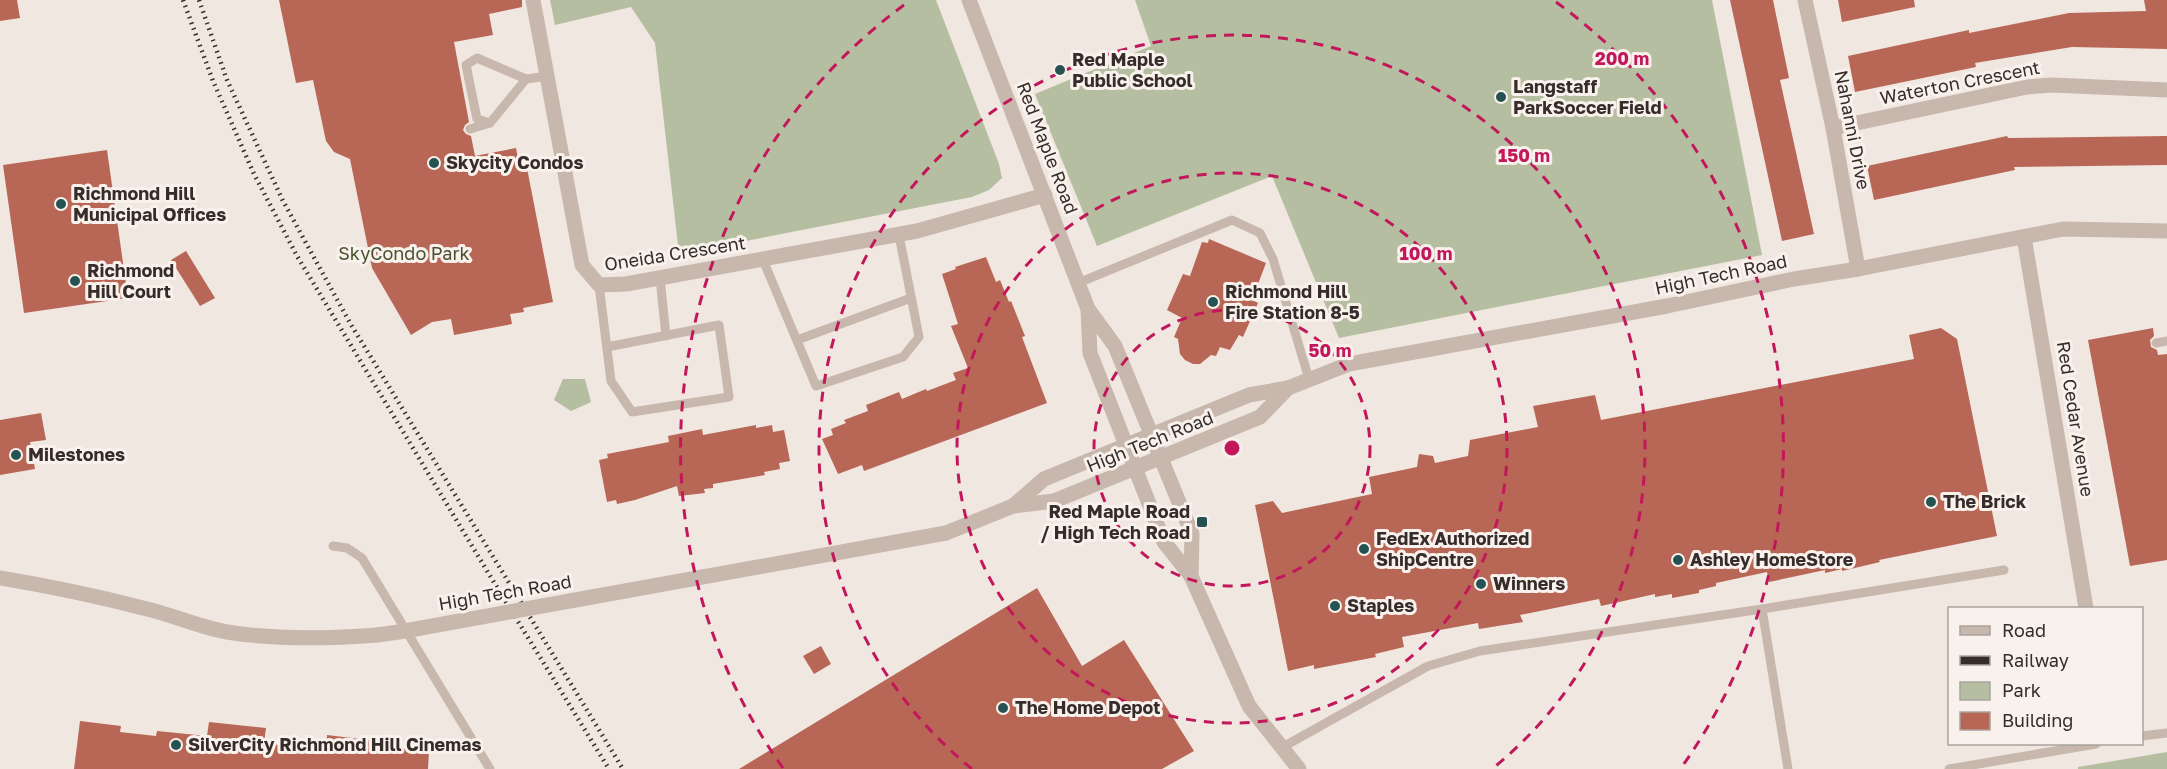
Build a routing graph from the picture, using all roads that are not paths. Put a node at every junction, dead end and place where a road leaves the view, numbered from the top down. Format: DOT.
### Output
graph roads {
  1 [pos="533,0"];
  2 [pos="969,0"];
  3 [pos="1805,0"];
  4 [pos="548,76"];
  5 [pos="526,79"];
  6 [pos="2167,90"];
  7 [pos="490,123"];
  8 [pos="1833,128"];
  9 [pos="470,129"];
  10 [pos="1044,195"];
  11 [pos="2167,231"];
  12 [pos="899,235"];
  13 [pos="2025,237"];
  14 [pos="763,260"];
  15 [pos="1858,269"];
  16 [pos="660,278"];
  17 [pos="1078,284"];
  18 [pos="599,285"];
  19 [pos="911,298"];
  20 [pos="1088,309"];
  21 [pos="666,336"];
  22 [pos="797,340"];
  23 [pos="2167,342"];
  24 [pos="2156,343"];
  25 [pos="607,346"];
  26 [pos="1309,379"];
  27 [pos="1288,388"];
  28 [pos="1152,434"];
  29 [pos="1127,445"];
  30 [pos="1160,459"];
  31 [pos="1135,470"];
  32 [pos="1013,506"];
  33 [pos="333,546"];
  34 [pos="2004,570"];
  35 [pos="1191,576"];
  36 [pos="0,578"];
  37 [pos="2086,607"];
  38 [pos="1762,609"];
  39 [pos="2167,733"];
  40 [pos="2143,736"];
  41 [pos="2090,745"];
  42 [pos="1281,748"];
  43 [pos="490,769"];
  44 [pos="1299,769"];
  45 [pos="1788,769"];
  46 [pos="1949,769"];
  1 -- 4 [label="street, Oneida Crescent"];
  2 -- 10 [label="street, Red Maple Road"];
  3 -- 8 [label="street, Nahanni Drive"];
  4 -- 5 [label="lane"];
  4 -- 18 [label="street, Oneida Crescent"];
  5 -- 7 [label="lane"];
  5 -- 7 [label="lane"];
  6 -- 8 [label="street, Waterton Crescent"];
  7 -- 9 [label="lane"];
  8 -- 15 [label="street, Nahanni Drive"];
  10 -- 12 [label="street, Oneida Crescent"];
  10 -- 17 [label="street, Red Maple Road"];
  11 -- 13 [label="street, High Tech Road"];
  12 -- 14 [label="street, Oneida Crescent"];
  12 -- 19 [label="lane"];
  13 -- 15 [label="street, High Tech Road"];
  13 -- 37 [label="street, Red Cedar Avenue"];
  14 -- 16 [label="street, Oneida Crescent"];
  14 -- 22 [label="lane"];
  15 -- 26 [label="street, High Tech Road"];
  16 -- 18 [label="street, Oneida Crescent"];
  16 -- 21 [label="lane"];
  17 -- 20 [label="street, Red Maple Road"];
  17 -- 26 [label="lane"];
  18 -- 25 [label="lane"];
  19 -- 22 [label="lane"];
  19 -- 22 [label="lane"];
  20 -- 28 [label="street, Red Maple Road"];
  20 -- 29 [label="street, Red Maple Road"];
  21 -- 25 [label="lane"];
  21 -- 25 [label="lane"];
  23 -- 24 [label="lane"];
  26 -- 27 [label="street, High Tech Road"];
  27 -- 28 [label="street, High Tech Road"];
  27 -- 30 [label="street, High Tech Road"];
  28 -- 29 [label="street, High Tech Road"];
  28 -- 30 [label="street, Red Maple Road"];
  29 -- 31 [label="street, Red Maple Road"];
  29 -- 32 [label="street, High Tech Road"];
  30 -- 31 [label="street, High Tech Road"];
  30 -- 35 [label="street, Red Maple Road"];
  31 -- 32 [label="street, High Tech Road"];
  31 -- 35 [label="street, Red Maple Road"];
  32 -- 36 [label="street, High Tech Road, bridge"];
  33 -- 43 [label="lane"];
  34 -- 38 [label="lane"];
  35 -- 42 [label="street, Red Maple Road"];
  38 -- 42 [label="lane"];
  38 -- 45 [label="lane"];
  39 -- 40 [label="lane"];
  41 -- 46 [label="lane"];
  42 -- 44 [label="street, Red Maple Road"];
}
